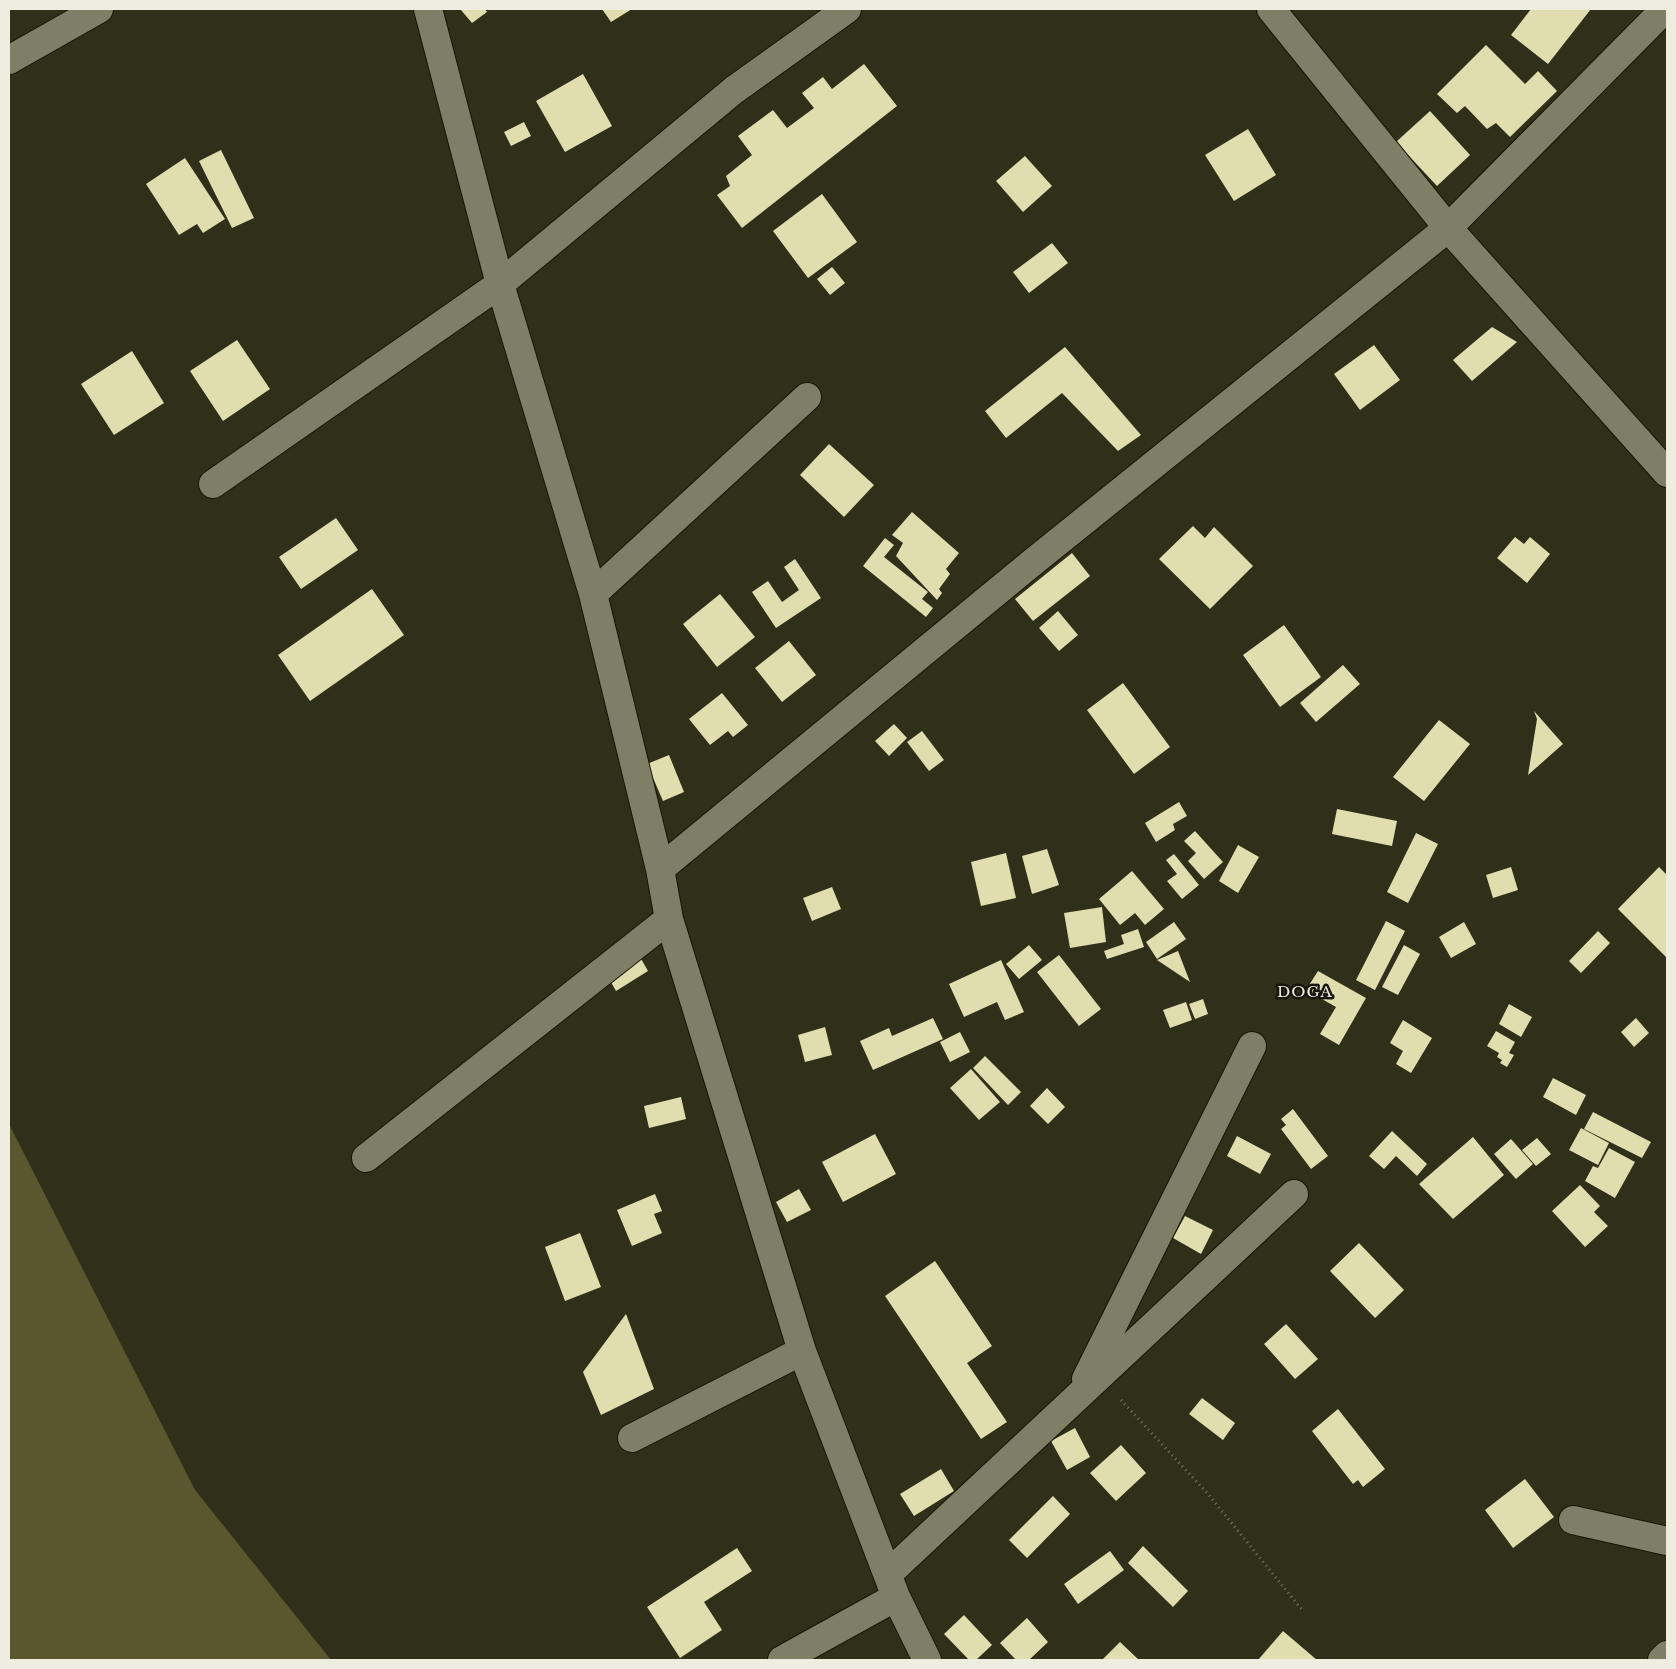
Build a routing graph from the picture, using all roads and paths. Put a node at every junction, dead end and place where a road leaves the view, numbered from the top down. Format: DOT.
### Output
graph roads {
  1 [pos="99,9"];
  2 [pos="428,9"];
  3 [pos="847,9"];
  4 [pos="1271,9"];
  5 [pos="1665,9"];
  6 [pos="9,60"];
  7 [pos="1448,228"];
  8 [pos="500,284"];
  9 [pos="807,397"];
  10 [pos="1667,473"];
  11 [pos="213,484"];
  12 [pos="593,594"];
  13 [pos="660,868"];
  14 [pos="669,919"];
  15 [pos="1252,1046"];
  16 [pos="366,1158"];
  17 [pos="1294,1194"];
  18 [pos="802,1351"];
  19 [pos="1098,1376"];
  20 [pos="1077,1396"];
  21 [pos="632,1438"];
  22 [pos="1573,1520"];
  23 [pos="1667,1541"];
  24 [pos="892,1586"];
  25 [pos="1303,1611"];
  26 [pos="1667,1655"];
  27 [pos="782,1660"];
  28 [pos="927,1660"];
  29 [pos="1662,1660"];
  1 -- 6 [label="street"];
  2 -- 8 [label="street"];
  3 -- 8 [label="street"];
  4 -- 7 [label="street"];
  5 -- 7 [label="street"];
  7 -- 10 [label="street"];
  7 -- 13 [label="street"];
  8 -- 11 [label="street"];
  8 -- 12 [label="street"];
  9 -- 12 [label="street"];
  12 -- 13 [label="street"];
  13 -- 14 [label="street"];
  14 -- 16 [label="street"];
  14 -- 18 [label="street"];
  15 -- 20 [label="street"];
  17 -- 19 [label="street"];
  18 -- 21 [label="street"];
  18 -- 24 [label="street"];
  19 -- 20 [label="street"];
  19 -- 25 [label="path"];
  20 -- 24 [label="street"];
  22 -- 23 [label="street"];
  24 -- 27 [label="street"];
  24 -- 28 [label="street"];
  26 -- 29 [label="street"];
}
